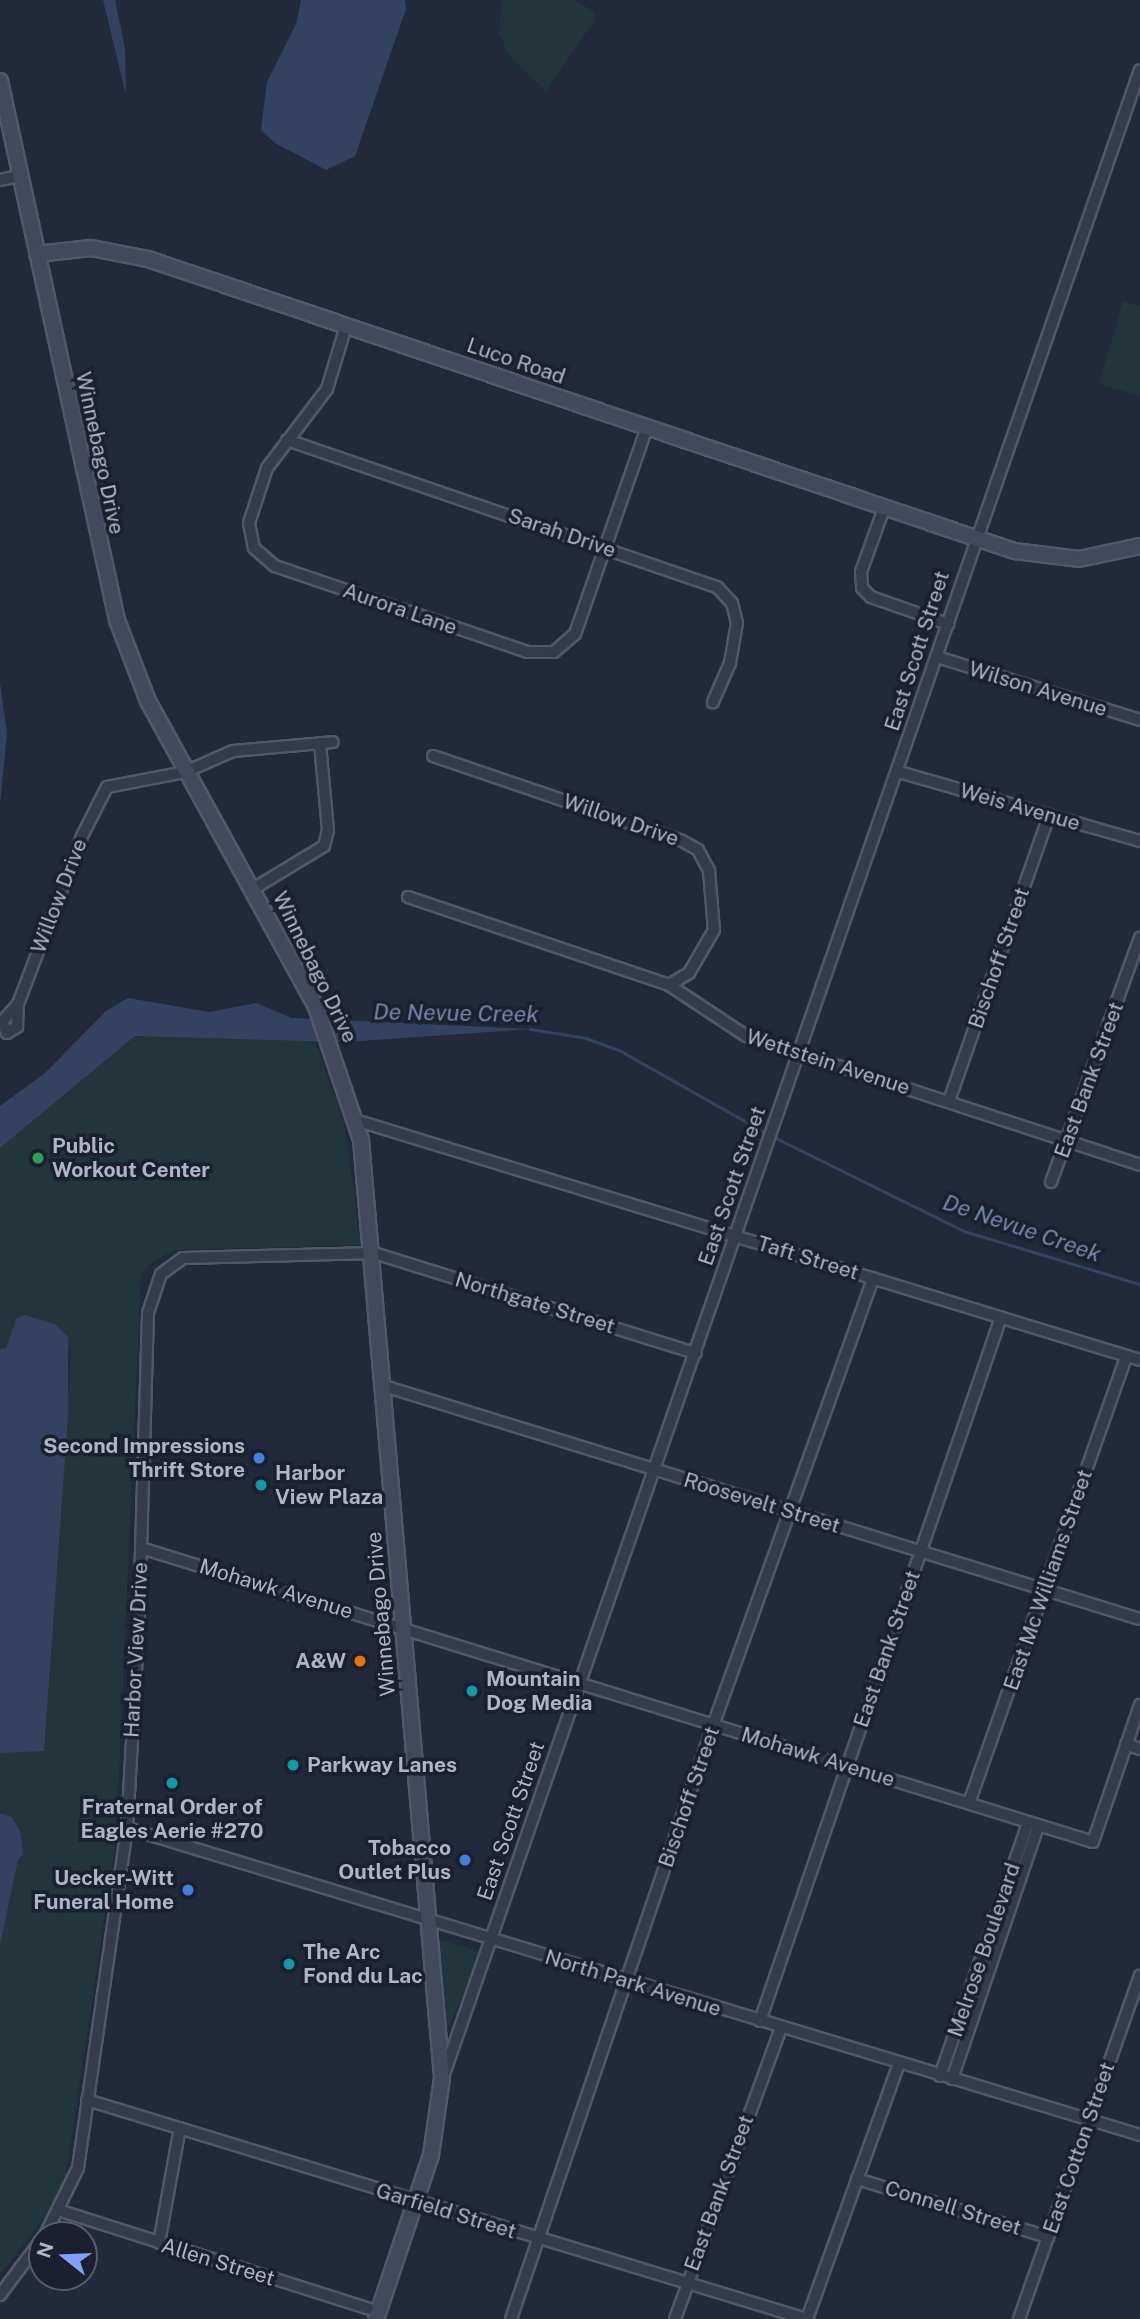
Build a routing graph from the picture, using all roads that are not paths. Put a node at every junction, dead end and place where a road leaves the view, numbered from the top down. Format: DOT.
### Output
graph roads {
  1 [pos="1140,70"];
  2 [pos="0,81"];
  3 [pos="19,176"];
  4 [pos="0,180"];
  5 [pos="37,254"];
  6 [pos="346,326"];
  7 [pos="647,427"];
  8 [pos="287,440"];
  9 [pos="884,508"];
  10 [pos="976,541"];
  11 [pos="1140,546"];
  12 [pos="606,548"];
  13 [pos="947,624"];
  14 [pos="937,657"];
  15 [pos="713,702"];
  16 [pos="1140,720"];
  17 [pos="333,742"];
  18 [pos="320,743"];
  19 [pos="433,756"];
  20 [pos="185,772"];
  21 [pos="899,772"];
  22 [pos="1049,815"];
  23 [pos="1140,841"];
  24 [pos="253,889"];
  25 [pos="408,897"];
  26 [pos="1140,938"];
  27 [pos="669,985"];
  28 [pos="18,1004"];
  29 [pos="800,1054"];
  30 [pos="949,1101"];
  31 [pos="355,1120"];
  32 [pos="1069,1141"];
  33 [pos="1140,1165"];
  34 [pos="1051,1182"];
  35 [pos="737,1236"];
  36 [pos="374,1253"];
  37 [pos="873,1278"];
  38 [pos="1001,1317"];
  39 [pos="696,1353"];
  40 [pos="1126,1356"];
  41 [pos="1140,1360"];
  42 [pos="384,1386"];
  43 [pos="655,1469"];
  44 [pos="791,1511"];
  45 [pos="141,1548"];
  46 [pos="920,1553"];
  47 [pos="1044,1589"];
  48 [pos="1140,1619"];
  49 [pos="403,1626"];
  50 [pos="580,1684"];
  51 [pos="1140,1705"];
  52 [pos="714,1724"];
  53 [pos="1126,1744"];
  54 [pos="1140,1749"];
  55 [pos="847,1766"];
  56 [pos="969,1804"];
  57 [pos="1033,1825"];
  58 [pos="127,1828"];
  59 [pos="427,1920"];
  60 [pos="492,1940"];
  61 [pos="1140,1976"];
  62 [pos="625,1981"];
  63 [pos="760,2021"];
  64 [pos="780,2027"];
  65 [pos="900,2063"];
  66 [pos="940,2076"];
  67 [pos="443,2078"];
  68 [pos="952,2079"];
  69 [pos="87,2100"];
  70 [pos="1089,2120"];
  71 [pos="180,2129"];
  72 [pos="1140,2136"];
  73 [pos="857,2179"];
  74 [pos="417,2202"];
  75 [pos="58,2210"];
  76 [pos="52,2221"];
  77 [pos="1048,2237"];
  78 [pos="537,2238"];
  79 [pos="159,2243"];
  80 [pos="28,2258"];
  81 [pos="686,2283"];
  82 [pos="0,2295"];
  83 [pos="377,2315"];
  84 [pos="511,2319"];
  85 [pos="675,2319"];
  86 [pos="806,2319"];
  87 [pos="1019,2319"];
  1 -- 10 [label="street, East Scott Street"];
  2 -- 3 [label="main road, Winnebago Drive"];
  3 -- 4 [label="street"];
  3 -- 5 [label="main road, Winnebago Drive"];
  5 -- 6 [label="main road, Luco Road"];
  5 -- 20 [label="main road, Winnebago Drive"];
  6 -- 7 [label="main road, Luco Road"];
  6 -- 8 [label="street, Aurora Lane"];
  7 -- 9 [label="main road, Luco Road"];
  7 -- 12 [label="street, Aurora Lane"];
  8 -- 12 [label="street, Sarah Drive"];
  8 -- 12 [label="street, Aurora Lane"];
  9 -- 10 [label="main road, Luco Road"];
  9 -- 13 [label="street"];
  10 -- 11 [label="main road, Luco Road"];
  10 -- 13 [label="street, East Scott Street"];
  12 -- 15 [label="street, Sarah Drive"];
  13 -- 14 [label="street, East Scott Street"];
  14 -- 16 [label="street, Wilson Avenue"];
  14 -- 21 [label="street, East Scott Street"];
  17 -- 18 [label="street, Willow Drive"];
  18 -- 20 [label="street, Willow Drive"];
  18 -- 24 [label="street"];
  19 -- 27 [label="street, Willow Drive"];
  20 -- 24 [label="main road, Winnebago Drive"];
  20 -- 28 [label="street, Willow Drive"];
  21 -- 22 [label="street, Weis Avenue"];
  21 -- 29 [label="street, East Scott Street"];
  22 -- 23 [label="street, Weis Avenue"];
  22 -- 30 [label="street, Bischoff Street"];
  24 -- 31 [label="main road, Winnebago Drive"];
  25 -- 27 [label="street, Wettstein Avenue"];
  26 -- 32 [label="street, East Bank Street"];
  27 -- 29 [label="street, Wettstein Avenue"];
  29 -- 30 [label="street, Wettstein Avenue"];
  29 -- 35 [label="street, East Scott Street"];
  30 -- 32 [label="street, Wettstein Avenue"];
  31 -- 35 [label="street, Taft Street"];
  31 -- 36 [label="main road, Winnebago Drive"];
  32 -- 33 [label="street, Wettstein Avenue"];
  32 -- 34 [label="street, East Bank Street"];
  35 -- 37 [label="street, Taft Street"];
  35 -- 39 [label="street, East Scott Street"];
  36 -- 39 [label="street, Northgate Street"];
  36 -- 42 [label="main road, Winnebago Drive"];
  36 -- 45 [label="street, Harbor View Drive"];
  37 -- 38 [label="street, Taft Street"];
  37 -- 44 [label="street, Bischoff Street"];
  38 -- 40 [label="street, Taft Street"];
  38 -- 46 [label="street, East Bank Street"];
  39 -- 43 [label="street, East Scott Street"];
  40 -- 41 [label="street, Taft Street"];
  40 -- 47 [label="street, East Mc Williams Street"];
  42 -- 43 [label="street, Roosevelt Street"];
  42 -- 49 [label="main road, Winnebago Drive"];
  43 -- 44 [label="street, Roosevelt Street"];
  43 -- 50 [label="street, East Scott Street"];
  44 -- 46 [label="street, Roosevelt Street"];
  44 -- 52 [label="street, Bischoff Street"];
  45 -- 49 [label="street, Mohawk Avenue"];
  45 -- 58 [label="street, Harbor View Drive"];
  46 -- 47 [label="street, Roosevelt Street"];
  46 -- 55 [label="street, East Bank Street"];
  47 -- 48 [label="street, Roosevelt Street"];
  47 -- 56 [label="street, East Mc Williams Street"];
  49 -- 50 [label="street, Mohawk Avenue"];
  49 -- 59 [label="main road, Winnebago Drive"];
  50 -- 52 [label="street, Mohawk Avenue"];
  50 -- 60 [label="street, East Scott Street"];
  51 -- 53 [label="street"];
  52 -- 55 [label="street, Mohawk Avenue"];
  52 -- 62 [label="street, Bischoff Street"];
  53 -- 54 [label="street"];
  53 -- 57 [label="street, Mohawk Avenue"];
  55 -- 56 [label="street, Mohawk Avenue"];
  55 -- 63 [label="street, East Bank Street"];
  56 -- 57 [label="street, Mohawk Avenue"];
  57 -- 66 [label="street, Melrose Boulevard"];
  57 -- 68 [label="street, Melrose Boulevard"];
  58 -- 59 [label="street, North Park Avenue"];
  58 -- 69 [label="street, Harbor View Drive"];
  59 -- 60 [label="street, North Park Avenue"];
  59 -- 67 [label="main road, Winnebago Drive"];
  60 -- 62 [label="street, North Park Avenue"];
  60 -- 67 [label="street, East Scott Street"];
  61 -- 70 [label="street, East Cotton Street"];
  62 -- 63 [label="street, North Park Avenue"];
  62 -- 78 [label="street, Bischoff Street"];
  63 -- 64 [label="street, North Park Avenue"];
  64 -- 65 [label="street, North Park Avenue"];
  64 -- 81 [label="street, East Bank Street"];
  65 -- 66 [label="street, North Park Avenue"];
  65 -- 73 [label="street"];
  66 -- 68 [label="street, North Park Avenue"];
  67 -- 74 [label="main road, East Scott Street"];
  68 -- 70 [label="street, North Park Avenue"];
  69 -- 71 [label="street, Garfield Street"];
  69 -- 75 [label="street, Harbor View Drive"];
  70 -- 72 [label="street, North Park Avenue"];
  70 -- 77 [label="street, East Cotton Street"];
  71 -- 74 [label="street, Garfield Street"];
  71 -- 79 [label="street"];
  73 -- 77 [label="street, Connell Street"];
  73 -- 86 [label="street"];
  74 -- 78 [label="street, Garfield Street"];
  74 -- 83 [label="main road, East Scott Street"];
  75 -- 76 [label="street, Harbor View Drive"];
  75 -- 79 [label="street, Allen Street"];
  77 -- 87 [label="street, East Cotton Street"];
  78 -- 81 [label="street, Garfield Street"];
  78 -- 84 [label="street, Bischoff Street"];
  79 -- 83 [label="street, Allen Street"];
  80 -- 82 [label="street"];
  81 -- 85 [label="street, East Bank Street"];
  81 -- 86 [label="street, Garfield Street"];
}
